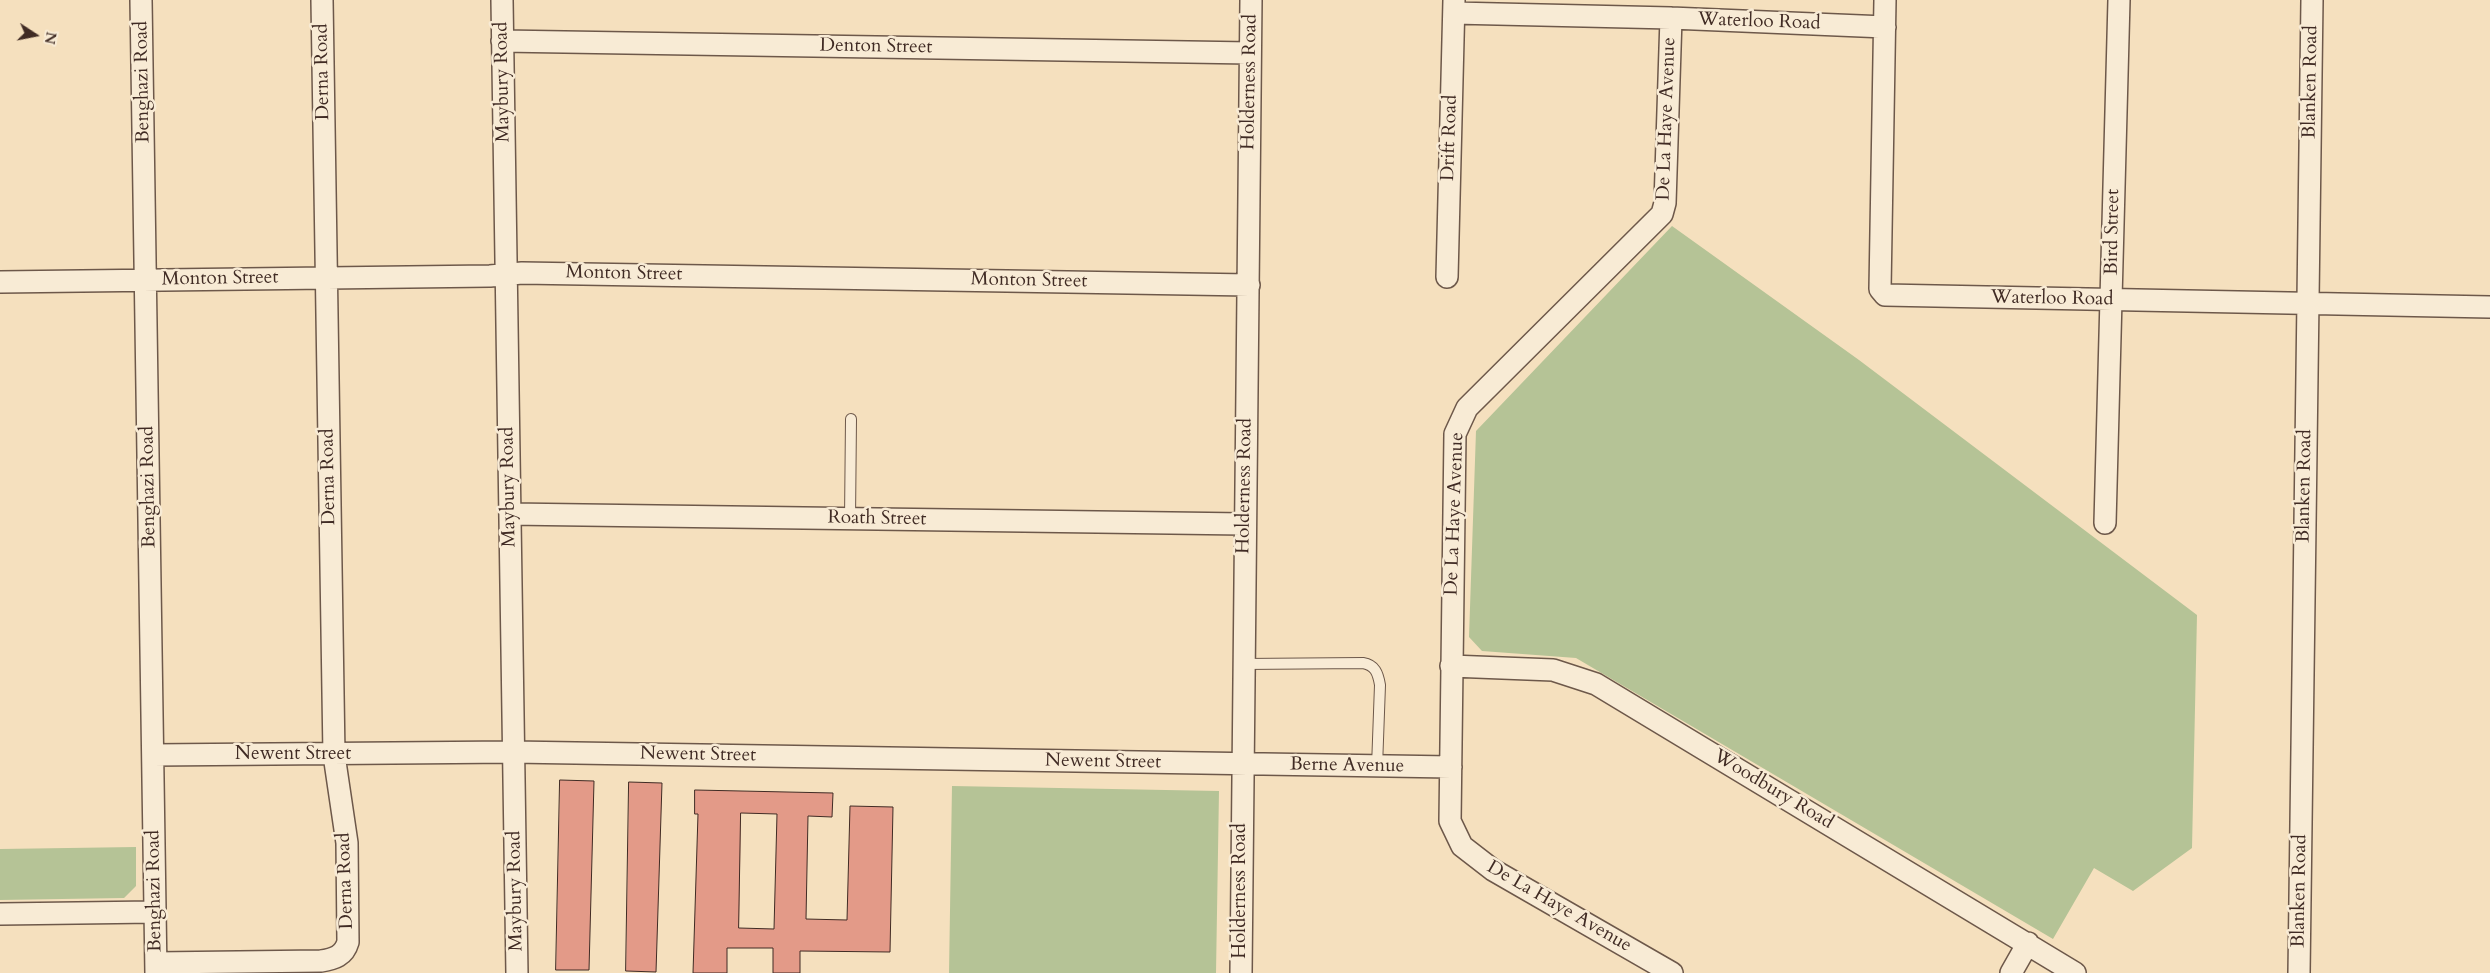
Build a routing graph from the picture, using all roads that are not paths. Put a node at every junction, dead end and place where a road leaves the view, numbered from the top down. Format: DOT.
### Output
graph roads {
  1 [pos="141,0"];
  2 [pos="322,0"];
  3 [pos="502,0"];
  4 [pos="1251,0"];
  5 [pos="1885,0"];
  6 [pos="2119,0"];
  7 [pos="2312,0"];
  8 [pos="1454,7"];
  9 [pos="1671,18"];
  10 [pos="1885,27"];
  11 [pos="502,41"];
  12 [pos="1250,53"];
  13 [pos="506,274"];
  14 [pos="1446,277"];
  15 [pos="326,278"];
  16 [pos="146,280"];
  17 [pos="0,282"];
  18 [pos="1249,284"];
  19 [pos="2111,300"];
  20 [pos="2308,303"];
  21 [pos="2490,307"];
  22 [pos="851,419"];
  23 [pos="510,514"];
  24 [pos="850,519"];
  25 [pos="2105,523"];
  26 [pos="1244,524"];
  27 [pos="1243,664"];
  28 [pos="1451,666"];
  29 [pos="513,752"];
  30 [pos="153,755"];
  31 [pos="334,755"];
  32 [pos="1242,764"];
  33 [pos="1378,767"];
  34 [pos="1451,767"];
  35 [pos="154,912"];
  36 [pos="0,914"];
  37 [pos="2028,943"];
  38 [pos="156,968"];
  39 [pos="517,973"];
  40 [pos="1240,973"];
  41 [pos="1672,973"];
  42 [pos="2011,973"];
  43 [pos="2076,973"];
  44 [pos="2298,973"];
  1 -- 16 [label="street, Benghazi Road"];
  2 -- 15 [label="street, Derna Road"];
  3 -- 11 [label="street, Maybury Road"];
  4 -- 12 [label="street, Holderness Road"];
  5 -- 10 [label="street, Waterloo Road"];
  6 -- 19 [label="street, Bird Street"];
  7 -- 20 [label="street, Blanken Road"];
  8 -- 9 [label="street, Waterloo Road"];
  8 -- 14 [label="street, Drift Road"];
  9 -- 10 [label="street, Waterloo Road"];
  9 -- 28 [label="street, De La Haye Avenue"];
  10 -- 19 [label="street, Waterloo Road"];
  11 -- 12 [label="street, Denton Street"];
  11 -- 13 [label="street, Maybury Road"];
  12 -- 18 [label="street, Holderness Road"];
  13 -- 15 [label="street, Monton Street"];
  13 -- 18 [label="street, Monton Street"];
  13 -- 23 [label="street, Maybury Road"];
  15 -- 16 [label="street, Monton Street"];
  15 -- 31 [label="street, Derna Road"];
  16 -- 17 [label="street, Monton Street"];
  16 -- 30 [label="street, Benghazi Road"];
  18 -- 26 [label="street, Holderness Road"];
  19 -- 20 [label="street, Waterloo Road"];
  19 -- 25 [label="street, Bird Street"];
  20 -- 21 [label="street, Waterloo Road"];
  20 -- 44 [label="street, Blanken Road"];
  22 -- 24 [label="lane"];
  23 -- 24 [label="street, Roath Street"];
  23 -- 29 [label="street, Maybury Road"];
  24 -- 26 [label="street, Roath Street"];
  26 -- 27 [label="street, Holderness Road"];
  27 -- 32 [label="street, Holderness Road"];
  27 -- 33 [label="lane"];
  28 -- 34 [label="street, De La Haye Avenue"];
  28 -- 37 [label="street, Woodbury Road"];
  29 -- 31 [label="street, Newent Street"];
  29 -- 32 [label="street, Newent Street"];
  29 -- 39 [label="street, Maybury Road"];
  30 -- 31 [label="street, Newent Street"];
  30 -- 35 [label="street, Benghazi Road"];
  31 -- 38 [label="street, Derna Road"];
  32 -- 33 [label="street, Berne Avenue"];
  32 -- 40 [label="street, Holderness Road"];
  33 -- 34 [label="street, Berne Avenue"];
  34 -- 41 [label="street, De La Haye Avenue"];
  35 -- 36 [label="street"];
  35 -- 38 [label="street, Benghazi Road"];
  37 -- 42 [label="street"];
  37 -- 43 [label="street, Woodbury Road"];
}
